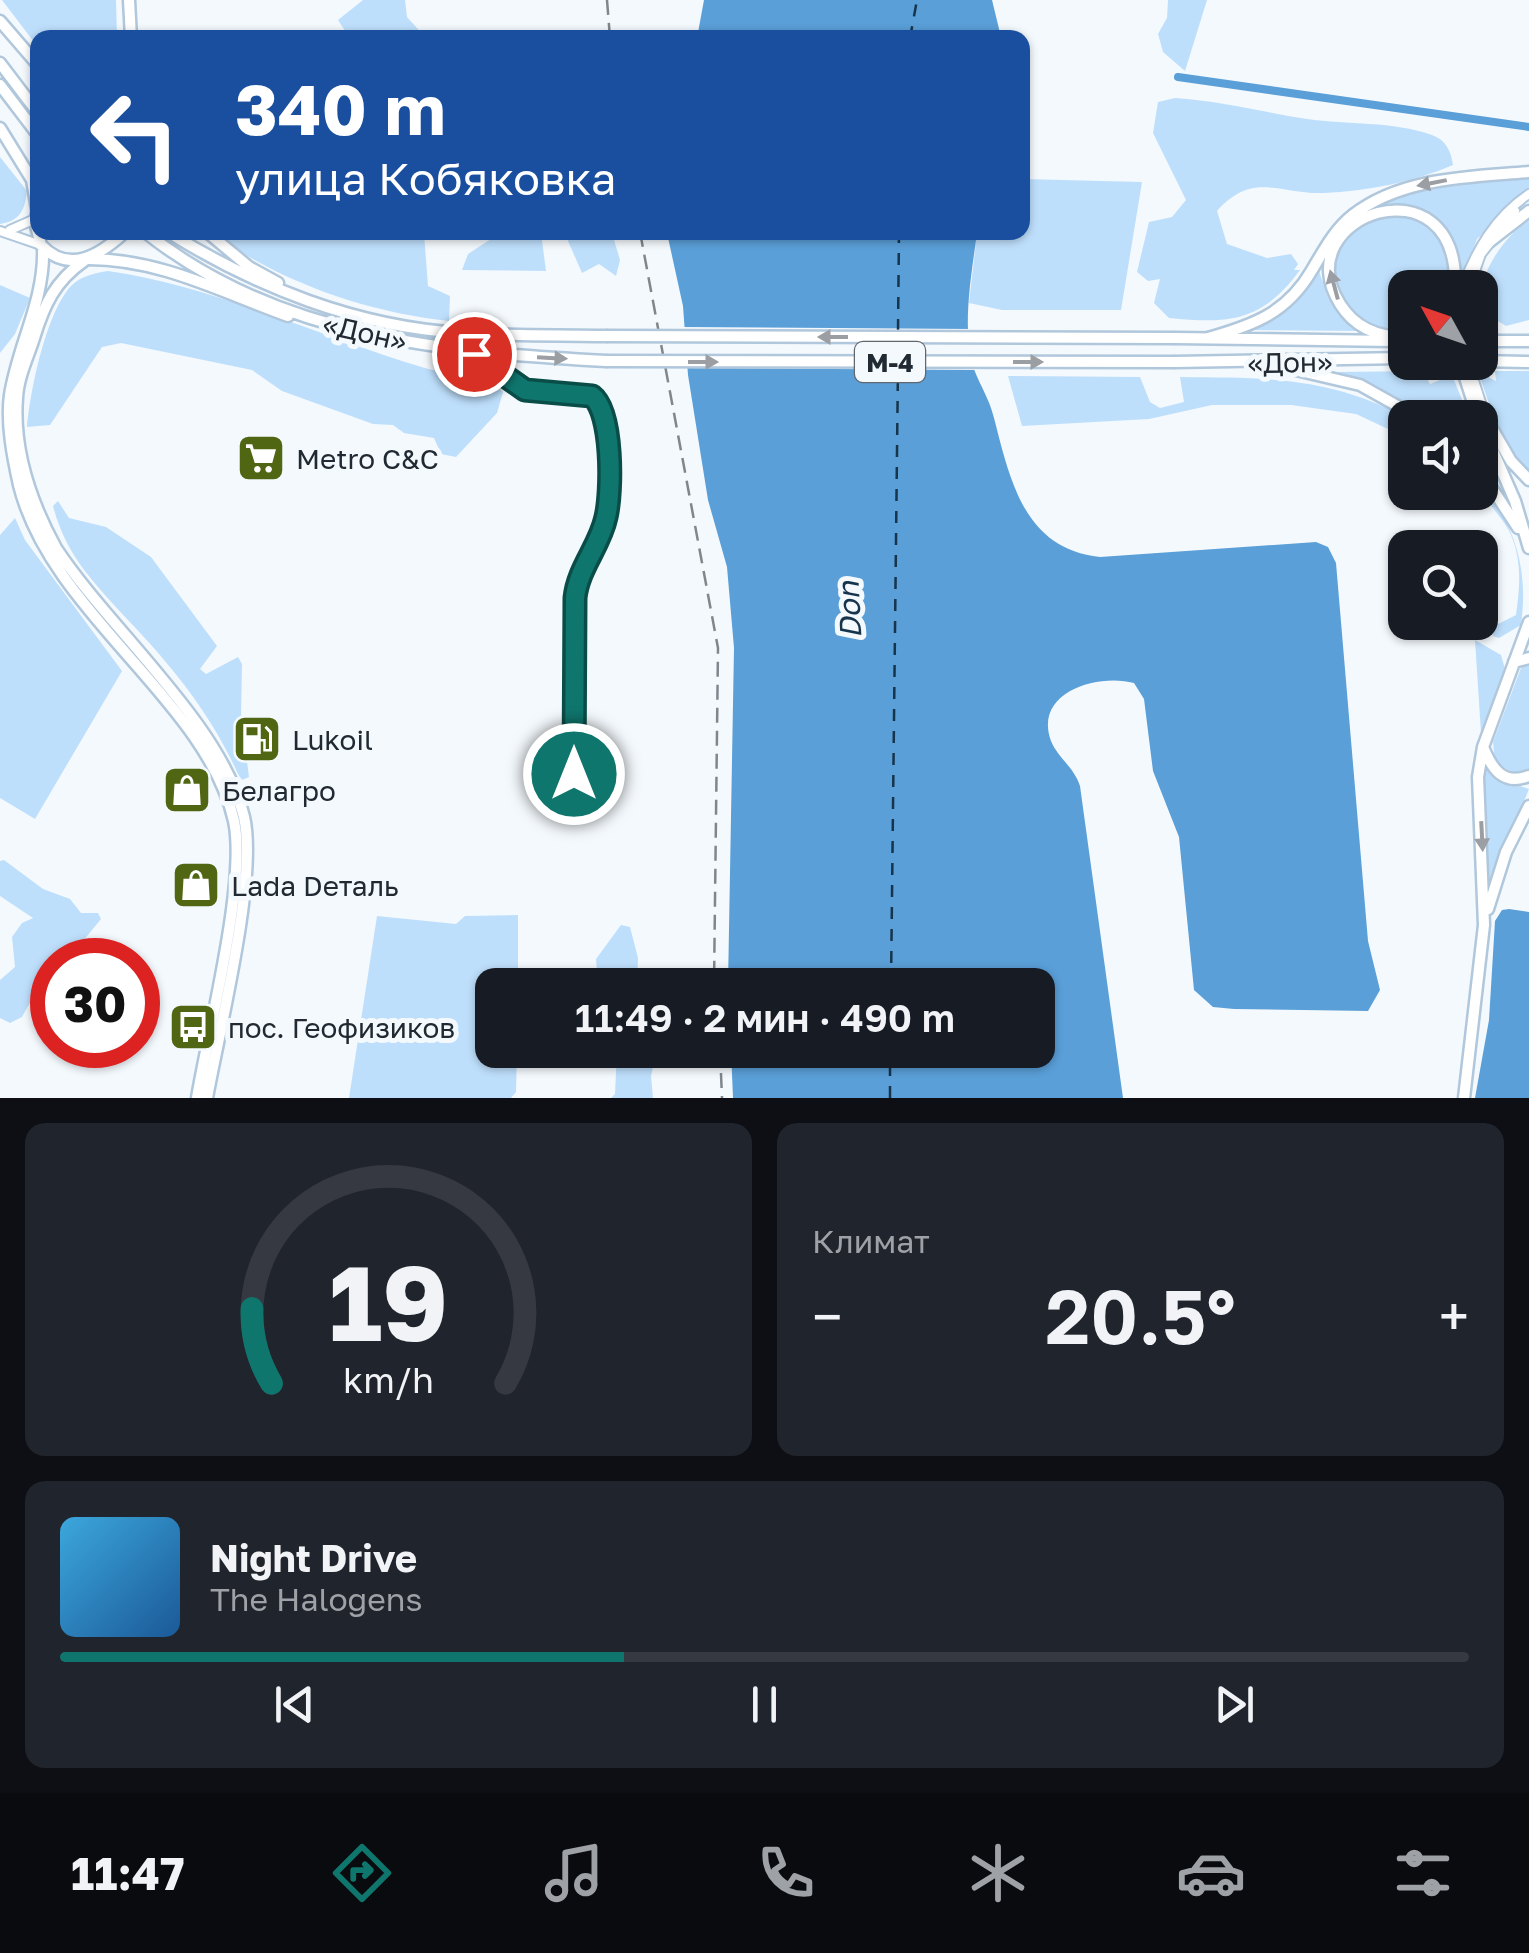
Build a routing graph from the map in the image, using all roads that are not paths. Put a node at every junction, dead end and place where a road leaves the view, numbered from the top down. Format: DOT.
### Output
graph roads {
  1 [pos="130,0"];
  2 [pos="0,22"];
  3 [pos="131,30"];
  4 [pos="30,56"];
  5 [pos="0,62"];
  6 [pos="0,85"];
  7 [pos="30,102"];
  8 [pos="30,124"];
  9 [pos="0,128"];
  10 [pos="1529,172"];
  11 [pos="30,177"];
  12 [pos="1529,196"];
  13 [pos="1529,211"];
  14 [pos="30,216"];
  15 [pos="0,231"];
  16 [pos="41,240"];
  17 [pos="114,240"];
  18 [pos="155,240"];
  19 [pos="182,240"];
  20 [pos="217,240"];
  21 [pos="1489,242"];
  22 [pos="42,246"];
  23 [pos="86,260"];
  24 [pos="1454,270"];
  25 [pos="1472,270"];
  26 [pos="1475,270"];
  27 [pos="333,308"];
  28 [pos="311,320"];
  29 [pos="1388,335"];
  30 [pos="1208,338"];
  31 [pos="1529,338"];
  32 [pos="1388,339"];
  33 [pos="1498,340"];
  34 [pos="474,354"];
  35 [pos="1388,359"];
  36 [pos="1498,359"];
  37 [pos="1529,359"];
  38 [pos="1267,364"];
  39 [pos="1388,401"];
  40 [pos="1498,443"];
  41 [pos="1498,456"];
  42 [pos="1498,460"];
  43 [pos="1529,480"];
  44 [pos="1498,496"];
  45 [pos="1529,524"];
  46 [pos="1529,552"];
  47 [pos="1529,622"];
  48 [pos="1529,658"];
  49 [pos="1514,662"];
  50 [pos="1482,747"];
  51 [pos="574,774"];
  52 [pos="1529,776"];
  53 [pos="1529,806"];
  54 [pos="242,852"];
  55 [pos="1484,925"];
  56 [pos="196,1098"];
  57 [pos="207,1098"];
  58 [pos="1464,1098"];
  1 -- 3 [label="main road"];
  2 -- 4 [label="main road"];
  5 -- 7 [label="main road"];
  6 -- 8 [label="main road"];
  9 -- 11 [label="main road"];
  10 -- 30 [label="main road, one-way"];
  12 -- 21 [label="street"];
  12 -- 25 [label="street"];
  13 -- 21 [label="main road"];
  14 -- 15 [label="street"];
  15 -- 22 [label="street"];
  16 -- 22 [label="main road"];
  17 -- 23 [label="main road"];
  18 -- 28 [label="main road, «Дон» / М-4"];
  19 -- 27 [label="main road, «Дон» / М-4"];
  20 -- 27 [label="main road"];
  21 -- 26 [label="street"];
  22 -- 23 [label="main road"];
  22 -- 54 [label="main road"];
  23 -- 28 [label="main road"];
  23 -- 54 [label="main road"];
  29 -- 24 [label="main road, one-way"];
  30 -- 27 [label="main road, «Дон» / М-4, one-way, bridge"];
  28 -- 34 [label="main road, «Дон» / М-4"];
  30 -- 32 [label="main road, «Дон» / М-4"];
  31 -- 33 [label="main road"];
  34 -- 38 [label="main road, «Дон» / М-4, one-way, bridge"];
  34 -- 51 [label="street"];
  35 -- 38 [label="main road, «Дон» / М-4"];
  36 -- 37 [label="main road"];
  38 -- 39 [label="main road"];
  40 -- 43 [label="main road"];
  41 -- 45 [label="main road"];
  42 -- 46 [label="main road"];
  44 -- 46 [label="main road"];
  47 -- 49 [label="main road"];
  48 -- 49 [label="main road"];
  49 -- 50 [label="main road"];
  50 -- 52 [label="main road"];
  50 -- 55 [label="main road, one-way"];
  53 -- 55 [label="main road"];
  54 -- 56 [label="main road"];
  54 -- 57 [label="main road"];
  55 -- 58 [label="main road"];
}
